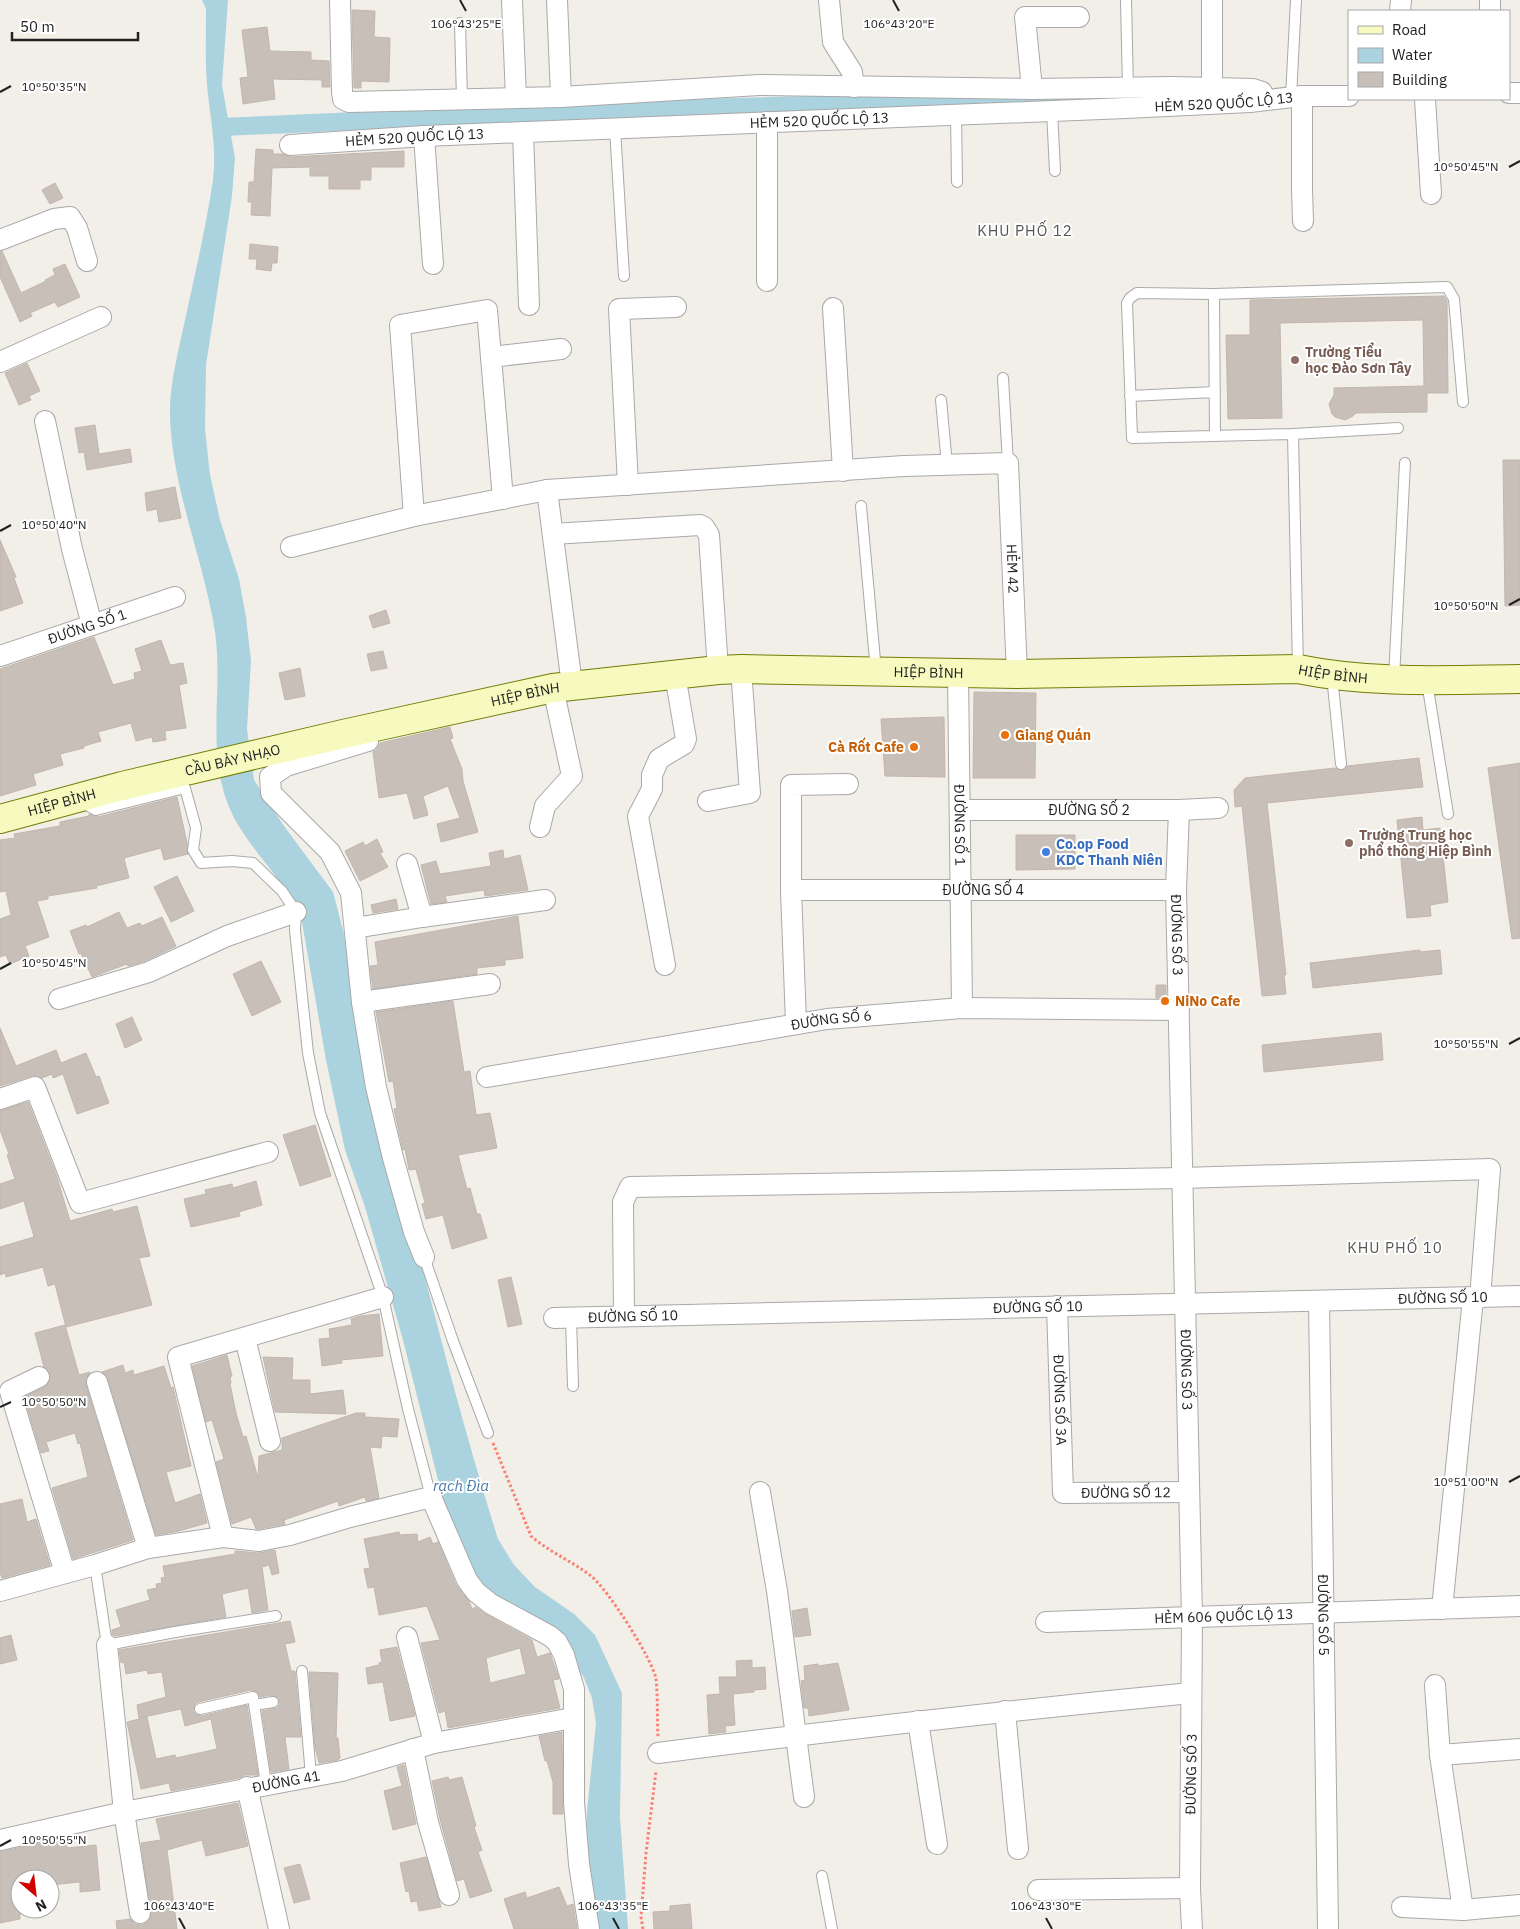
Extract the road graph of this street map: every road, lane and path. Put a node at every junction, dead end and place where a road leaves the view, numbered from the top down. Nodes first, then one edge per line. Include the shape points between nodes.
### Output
1 (340, 0) edge
2 (512, 0) edge
3 (557, 0) edge
4 (829, 0) edge
5 (1126, 0) edge
6 (1212, 0) edge
7 (1296, 0) edge
8 (1079, 16) dead end
9 (460, 23) dead end
10 (854, 87) junction
11 (1128, 88) junction
12 (1212, 88) junction
13 (1032, 89) junction
14 (1348, 96) edge
15 (561, 97) junction
16 (1291, 97) junction
17 (516, 98) junction
18 (462, 100) junction
19 (1425, 100) edge
20 (1052, 111) junction
21 (956, 115) junction
22 (767, 122) junction
23 (615, 128) junction
24 (523, 132) junction
25 (424, 136) junction
26 (290, 145) dead end
27 (1055, 171) dead end
28 (957, 182) dead end
29 (1431, 194) dead end
30 (1304, 221) dead end
31 (0, 240) edge
32 (87, 261) dead end
33 (433, 264) dead end
34 (624, 276) dead end
35 (767, 281) dead end
36 (1214, 294) junction
37 (529, 305) dead end
38 (676, 307) dead end
39 (833, 308) dead end
40 (101, 317) dead end
41 (561, 349) dead end
42 (491, 357) junction
43 (0, 362) edge
44 (1003, 378) dead end
45 (1215, 392) junction
46 (1130, 396) junction
47 (941, 400) dead end
48 (1463, 402) dead end
49 (46, 421) dead end
50 (1398, 428) dead end
51 (1294, 434) junction
52 (1215, 436) junction
53 (1008, 463) junction
54 (1405, 463) dead end
55 (947, 465) junction
56 (843, 470) junction
57 (628, 484) junction
58 (547, 490) junction
59 (503, 498) junction
60 (861, 506) dead end
61 (414, 516) junction
62 (553, 534) junction
63 (291, 547) dead end
64 (175, 597) dead end
65 (92, 625) junction
66 (0, 656) edge
67 (1298, 669) junction
68 (730, 670) junction
69 (876, 672) junction
70 (958, 673) junction
71 (675, 674) junction
72 (1017, 674) junction
73 (1332, 676) junction
74 (1394, 679) junction
75 (1520, 679) edge
76 (1427, 681) junction
77 (562, 687) junction
78 (407, 719) junction
79 (343, 734) joint
80 (1341, 764) dead end
81 (848, 784) dead end
82 (122, 786) joint
83 (76, 799) junction
84 (708, 801) dead end
85 (1218, 808) dead end
86 (960, 810) junction
87 (1179, 810) junction
88 (1448, 814) dead end
89 (0, 819) edge
90 (540, 826) dead end
91 (407, 864) dead end
92 (960, 889) junction
93 (791, 890) junction
94 (1176, 890) junction
95 (545, 900) dead end
96 (296, 912) junction
97 (422, 916) junction
98 (355, 928) junction
99 (665, 965) dead end
100 (490, 984) dead end
101 (59, 998) dead end
102 (362, 1002) junction
103 (962, 1008) junction
104 (1179, 1010) junction
105 (796, 1023) junction
106 (487, 1077) dead end
107 (0, 1099) edge
108 (268, 1152) dead end
109 (1182, 1178) junction
110 (424, 1257) joint
111 (1520, 1296) edge
112 (383, 1297) junction
113 (1477, 1298) junction
114 (1320, 1301) junction
115 (1185, 1304) junction
116 (1057, 1306) junction
117 (624, 1316) junction
118 (563, 1318) joint
119 (245, 1338) junction
120 (39, 1377) dead end
121 (97, 1382) dead end
122 (573, 1386) dead end
123 (488, 1432) joint
124 (270, 1441) dead end
125 (760, 1492) dead end
126 (1189, 1492) junction
127 (1063, 1493) joint
128 (431, 1497) junction
129 (223, 1537) junction
130 (148, 1548) junction
131 (95, 1566) junction
132 (65, 1573) junction
133 (0, 1591) edge
134 (1520, 1606) edge
135 (1442, 1609) junction
136 (1322, 1614) junction
137 (276, 1616) dead end
138 (1192, 1618) junction
139 (1046, 1622) dead end
140 (406, 1637) dead end
141 (107, 1645) junction
142 (302, 1671) dead end
143 (1435, 1686) dead end
144 (1191, 1693) junction
145 (272, 1702) dead end
146 (254, 1705) junction
147 (200, 1710) dead end
148 (1005, 1711) junction
149 (573, 1718) junction
150 (918, 1721) junction
151 (795, 1735) junction
152 (434, 1742) junction
153 (1520, 1748) edge
154 (413, 1749) junction
155 (658, 1753) junction
156 (1440, 1755) junction
157 (311, 1776) junction
158 (256, 1786) junction
159 (804, 1797) dead end
160 (124, 1812) junction
161 (0, 1840) edge
162 (937, 1844) dead end
163 (1018, 1849) dead end
164 (822, 1876) dead end
165 (1190, 1888) junction
166 (1038, 1890) dead end
167 (449, 1895) dead end
168 (1520, 1904) edge
169 (1402, 1908) dead end
170 (1463, 1910) junction
171 (140, 1913) dead end
172 (279, 1929) edge
173 (588, 1929) edge
174 (643, 1929) edge
175 (832, 1929) edge
176 (1192, 1929) edge
177 (1328, 1929) edge

1 - 18 street via 343,99 349,102
2 - 17 street
3 - 15 street
4 - 10 street via 834,42 852,72
5 - 11 lane
6 - 12 street
7 - 16 lane
8 - 13 street via 1025,16
9 - 18 lane
10 - 13 street
10 - 15 street via 759,85
11 - 12 street
11 - 13 street
12 - 16 street via 1253,89
14 - 16 street, HẺM 520 QUỐC LỘ 13
15 - 17 street
16 - 20 street, HẺM 520 QUỐC LỘ 13 via 1250,102
16 - 30 street
17 - 18 street
19 - 29 street
20 - 21 street, HẺM 520 QUỐC LỘ 13
20 - 27 lane
21 - 22 street, HẺM 520 QUỐC LỘ 13
21 - 28 lane
22 - 23 street, HẺM 520 QUỐC LỘ 13
22 - 35 street
23 - 24 street, HẺM 520 QUỐC LỘ 13
23 - 34 lane
24 - 25 street, HẺM 520 QUỐC LỘ 13
24 - 37 street
25 - 26 street, HẺM 520 QUỐC LỘ 13
25 - 33 street
31 - 32 street via 54,219 70,217 77,228
36 - 45 lane
36 - 46 lane via 1137,293 1130,298 1127,312
36 - 48 lane via 1447,287 1454,299
38 - 57 street via 619,309
39 - 56 street
40 - 43 street
41 - 42 street
42 - 59 street
42 - 61 street via 487,310 400,325
44 - 53 lane
45 - 46 lane
45 - 52 lane
46 - 52 lane via 1132,438
47 - 55 lane
49 - 65 street via 72,549
50 - 51 lane
51 - 52 lane
51 - 67 lane
53 - 55 street
53 - 72 street, HẺM 42
54 - 74 lane
55 - 56 street
56 - 57 street
57 - 58 street
58 - 59 street
58 - 62 street
59 - 61 street
60 - 69 lane
61 - 63 street
62 - 68 street via 704,527 710,540
62 - 77 street
64 - 65 street, ĐƯỜNG SỐ 1
65 - 66 street, ĐƯỜNG SỐ 1
67 - 72 main road, HIỆP BÌNH
67 - 73 main road, HIỆP BÌNH
68 - 69 main road, HIỆP BÌNH
68 - 71 main road, HIỆP BÌNH
68 - 84 street via 750,793
69 - 70 main road, HIỆP BÌNH
70 - 72 main road, HIỆP BÌNH
70 - 86 street, ĐƯỜNG SỐ 1
71 - 77 main road, HIỆP BÌNH
71 - 99 street via 686,739 684,744 659,759 652,775 652,789 638,816
73 - 74 main road, HIỆP BÌNH
73 - 80 lane
74 - 76 main road, HIỆP BÌNH
75 - 76 main road, HIỆP BÌNH
76 - 88 lane
77 - 78 main road, HIỆP BÌNH
77 - 90 street via 572,776 546,806
78 - 79 main road, HIỆP BÌNH
78 - 98 street via 392,734 307,758 270,777 271,793 330,852 351,893
79 - 82 main road, CẦU BẢY NHẠO
81 - 93 street via 791,785
82 - 83 main road, HIỆP BÌNH
83 - 89 main road, HIỆP BÌNH
83 - 96 lane via 96,810 185,788 196,828 193,850 201,863 253,863 282,891
85 - 87 street, ĐƯỜNG SỐ 2
86 - 87 street, ĐƯỜNG SỐ 2
86 - 92 street, ĐƯỜNG SỐ 1
87 - 94 street, ĐƯỜNG SỐ 3
91 - 97 street
92 - 93 street, ĐƯỜNG SỐ 4
92 - 94 street, ĐƯỜNG SỐ 4
92 - 103 street, ĐƯỜNG SỐ 1
93 - 105 street
94 - 104 street, ĐƯỜNG SỐ 3
95 - 97 street
96 - 101 street via 227,936 149,972
96 - 112 lane via 313,1085
97 - 98 street
98 - 102 street
100 - 102 street
102 - 110 street via 376,1087 393,1158
103 - 104 street, ĐƯỜNG SỐ 6
103 - 105 street, ĐƯỜNG SỐ 6
104 - 109 street, ĐƯỜNG SỐ 3
105 - 106 street, ĐƯỜNG SỐ 6
107 - 108 street via 35,1087 80,1203
109 - 113 street via 1490,1169
109 - 115 street, ĐƯỜNG SỐ 3
109 - 117 street via 630,1187 623,1202
110 - 123 lane
111 - 113 street, ĐƯỜNG SỐ 10
112 - 119 street
112 - 128 lane
113 - 114 street, ĐƯỜNG SỐ 10
113 - 135 street
114 - 115 street, ĐƯỜNG SỐ 10
114 - 136 street, ĐƯỜNG SỐ 5
115 - 116 street, ĐƯỜNG SỐ 10
115 - 126 street, ĐƯỜNG SỐ 3
116 - 117 street, ĐƯỜNG SỐ 10
116 - 127 street, ĐƯỜNG SỐ 3A
117 - 118 street, ĐƯỜNG SỐ 10
118 - 122 lane
119 - 124 street
119 - 129 street via 178,1357
120 - 132 street via 10,1390
121 - 130 street
123 - 155 path via 531,1536 594,1578 652,1664 656,1679
125 - 151 street via 777,1591
126 - 127 street, ĐƯỜNG SỐ 12
126 - 138 street, ĐƯỜNG SỐ 3
128 - 129 street via 290,1536 259,1541
128 - 149 street via 467,1580 476,1592 556,1642 564,1655 574,1689
129 - 130 street
130 - 131 street
131 - 132 street
131 - 141 lane
132 - 133 street
134 - 135 street, HẺM 606 QUỐC LỘ 13
135 - 136 street, HẺM 606 QUỐC LỘ 13
136 - 138 street, HẺM 606 QUỐC LỘ 13
136 - 177 street, ĐƯỜNG SỐ 5
137 - 141 lane
138 - 139 street, HẺM 606 QUỐC LỘ 13
138 - 144 street, ĐƯỜNG SỐ 3
140 - 152 street
141 - 160 street
142 - 157 lane
143 - 156 street
144 - 148 street
144 - 165 street, ĐƯỜNG SỐ 3
145 - 146 lane
146 - 147 lane via 253,1697
146 - 158 lane
148 - 150 street
148 - 163 street
149 - 152 street, ĐƯỜNG 41
149 - 173 street via 574,1802
150 - 151 street
150 - 162 street
151 - 155 street
151 - 159 street
152 - 154 street, ĐƯỜNG 41
153 - 156 street
154 - 157 street, ĐƯỜNG 41 via 342,1771
154 - 167 street via 428,1822
155 - 174 path via 646,1853
156 - 170 street
157 - 158 street, ĐƯỜNG 41
158 - 160 street, ĐƯỜNG 41
158 - 172 street
160 - 161 street, ĐƯỜNG 41
160 - 171 street
164 - 175 lane
165 - 166 street
165 - 176 street, ĐƯỜNG SỐ 3
168 - 170 street
169 - 170 street

